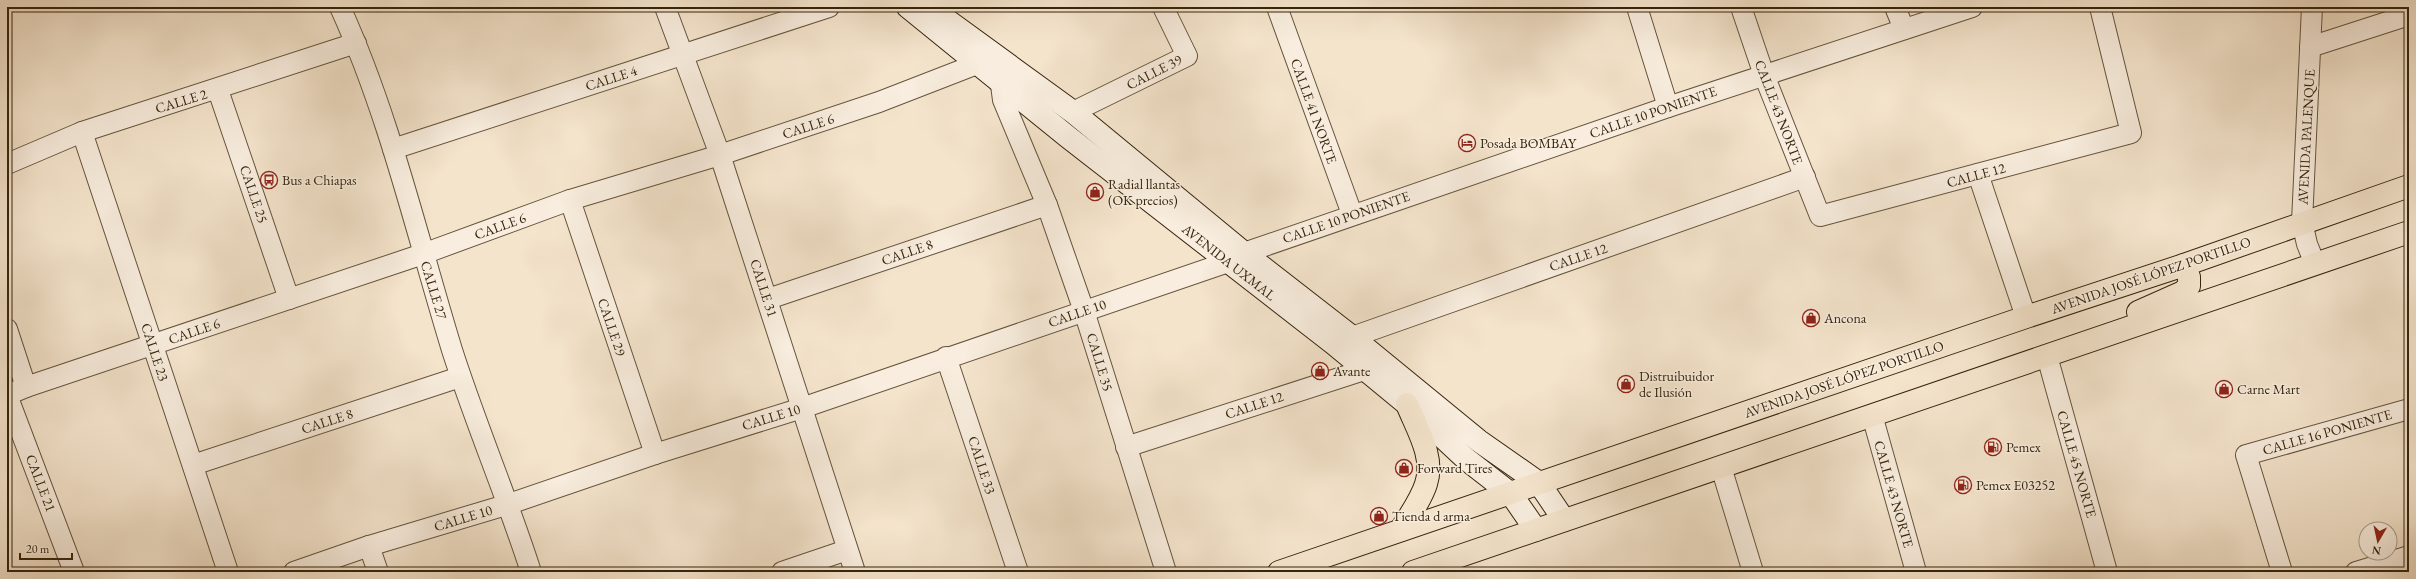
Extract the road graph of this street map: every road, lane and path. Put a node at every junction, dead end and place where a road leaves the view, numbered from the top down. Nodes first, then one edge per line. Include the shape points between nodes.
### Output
1 (340, 7) edge
2 (665, 7) edge
3 (829, 7) edge
4 (908, 7) edge
5 (930, 7) edge
6 (1163, 7) edge
7 (1277, 7) edge
8 (1637, 7) edge
9 (1741, 7) edge
10 (1895, 7) edge
11 (1972, 7) edge
12 (2100, 7) edge
13 (2312, 7) edge
14 (2409, 15) edge
15 (1904, 29) junction
16 (356, 43) junction
17 (2310, 46) junction
18 (684, 55) junction
19 (983, 58) junction
20 (1764, 75) junction
21 (1008, 77) junction
22 (218, 90) junction
23 (1668, 107) junction
24 (1073, 112) junction
25 (82, 132) junction
26 (393, 149) junction
27 (720, 155) junction
28 (7, 164) edge
29 (1978, 174) junction
30 (1804, 177) junction
31 (2409, 186) edge
32 (570, 200) junction
33 (1047, 205) junction
34 (1352, 214) junction
35 (1820, 216) joint
36 (2302, 222) junction
37 (2409, 232) edge
38 (422, 254) junction
39 (1236, 257) junction
40 (2315, 264) junction
41 (2184, 265) junction
42 (289, 299) junction
43 (768, 299) junction
44 (1084, 311) junction
45 (2026, 317) junction
46 (7, 329) edge
47 (1352, 337) junction
48 (152, 346) junction
49 (2067, 349) junction
50 (2047, 356) junction
51 (946, 357) junction
52 (1372, 366) junction
53 (460, 377) junction
54 (26, 386) junction
55 (7, 395) edge
56 (1407, 404) junction
57 (802, 408) junction
58 (2409, 409) edge
59 (1872, 415) junction
60 (1126, 447) junction
61 (655, 454) junction
62 (193, 465) junction
63 (1721, 467) junction
64 (1539, 483) junction
65 (1511, 494) junction
66 (509, 504) junction
67 (1564, 520) junction
68 (1401, 530) junction
69 (1536, 530) junction
70 (369, 546) junction
71 (847, 550) junction
72 (2409, 556) edge
73 (74, 572) edge
74 (228, 572) edge
75 (294, 572) edge
76 (378, 572) edge
77 (531, 572) edge
78 (782, 572) edge
79 (855, 572) edge
80 (1018, 572) edge
81 (1166, 572) edge
82 (1279, 572) edge
83 (1414, 572) edge
84 (1753, 572) edge
85 (1916, 572) edge
86 (2107, 572) edge
87 (2282, 572) edge
88 (2356, 572) edge

1 - 16 street, CALLE 27
2 - 18 street, CALLE 31
3 - 18 street, CALLE 4
4 - 19 main road, AVENIDA UXMAL
5 - 19 main road, AVENIDA UXMAL
6 - 24 street, CALLE 39 via 1187,56
7 - 34 street, CALLE 41 NORTE
8 - 23 street
9 - 20 street, CALLE 43 NORTE
10 - 15 street
11 - 15 street, CALLE 10 PONIENTE
12 - 29 street, CALLE 12 via 2131,133
13 - 17 street, AVENIDA PALENQUE
14 - 17 street
15 - 20 street, CALLE 10 PONIENTE
16 - 22 street, CALLE 2
16 - 26 street, CALLE 27
17 - 36 street, AVENIDA PALENQUE
18 - 26 street, CALLE 4
18 - 27 street, CALLE 31
19 - 21 main road, AVENIDA UXMAL
19 - 27 street, CALLE 6 via 879,102
20 - 23 street, CALLE 10 PONIENTE
20 - 30 street, CALLE 43 NORTE
21 - 24 main road, AVENIDA UXMAL
21 - 33 street, CALLE 35 via 1003,100
21 - 39 main road, AVENIDA UXMAL
22 - 25 street, CALLE 2
22 - 42 street, CALLE 25
23 - 34 street, CALLE 10 PONIENTE
24 - 39 main road, AVENIDA UXMAL
25 - 28 street, CALLE 2
25 - 48 street, CALLE 23
26 - 38 street, CALLE 27
27 - 32 street, CALLE 6
27 - 43 street, CALLE 31
29 - 35 street, CALLE 12
29 - 45 street
30 - 35 street, CALLE 43 NORTE
30 - 47 street, CALLE 12
31 - 36 main road, AVENIDA JOSÉ LÓPEZ PORTILLO
32 - 38 street, CALLE 6
32 - 61 street, CALLE 29
33 - 43 street, CALLE 8
33 - 44 street, CALLE 35
34 - 39 street, CALLE 10 PONIENTE
36 - 40 street, AVENIDA PALENQUE via 2306,244
36 - 41 main road, AVENIDA JOSÉ LÓPEZ PORTILLO
37 - 40 main road
38 - 42 street, CALLE 6
38 - 53 street, CALLE 27
39 - 44 street, CALLE 10
39 - 47 main road, AVENIDA UXMAL
39 - 52 main road, AVENIDA UXMAL via 1333,343
40 - 49 main road
41 - 45 main road, AVENIDA JOSÉ LÓPEZ PORTILLO
41 - 49 main road via 2189,277 2189,286 2182,292 2159,301
42 - 48 street, CALLE 6
43 - 57 street, CALLE 31
44 - 51 street, CALLE 10
44 - 60 street, CALLE 35
45 - 64 main road, AVENIDA JOSÉ LÓPEZ PORTILLO
46 - 54 street
47 - 52 main road, AVENIDA UXMAL
48 - 54 street, CALLE 6
48 - 62 street, CALLE 23
49 - 50 main road
50 - 59 main road
50 - 86 street, CALLE 45 NORTE
51 - 57 street, CALLE 10
51 - 80 street, CALLE 33
52 - 56 main road, AVENIDA UXMAL
52 - 60 street, CALLE 12
52 - 64 main road, AVENIDA UXMAL
53 - 62 street, CALLE 8
53 - 66 street, CALLE 27
54 - 55 street, CALLE 6
55 - 73 street, CALLE 21
56 - 65 main road, AVENIDA UXMAL via 1466,459
56 - 68 main road via 1428,453 1429,468 1426,484
57 - 61 street, CALLE 10
57 - 71 street, CALLE 31
58 - 87 street, CALLE 16 PONIENTE via 2246,455
59 - 63 main road
59 - 85 street, CALLE 43 NORTE
60 - 81 street, CALLE 35
61 - 66 street, CALLE 10
62 - 74 street, CALLE 23
63 - 67 main road
63 - 84 street
64 - 65 main road, AVENIDA JOSÉ LÓPEZ PORTILLO
64 - 67 main road, AVENIDA UXMAL
65 - 68 main road, AVENIDA JOSÉ LÓPEZ PORTILLO
65 - 69 main road, AVENIDA UXMAL
66 - 70 street, CALLE 10
66 - 77 street, CALLE 27
67 - 69 main road
68 - 82 main road, AVENIDA JOSÉ LÓPEZ PORTILLO
69 - 83 main road
70 - 75 street, CALLE 10
70 - 76 street
71 - 78 street
71 - 79 street, CALLE 31
72 - 88 street

